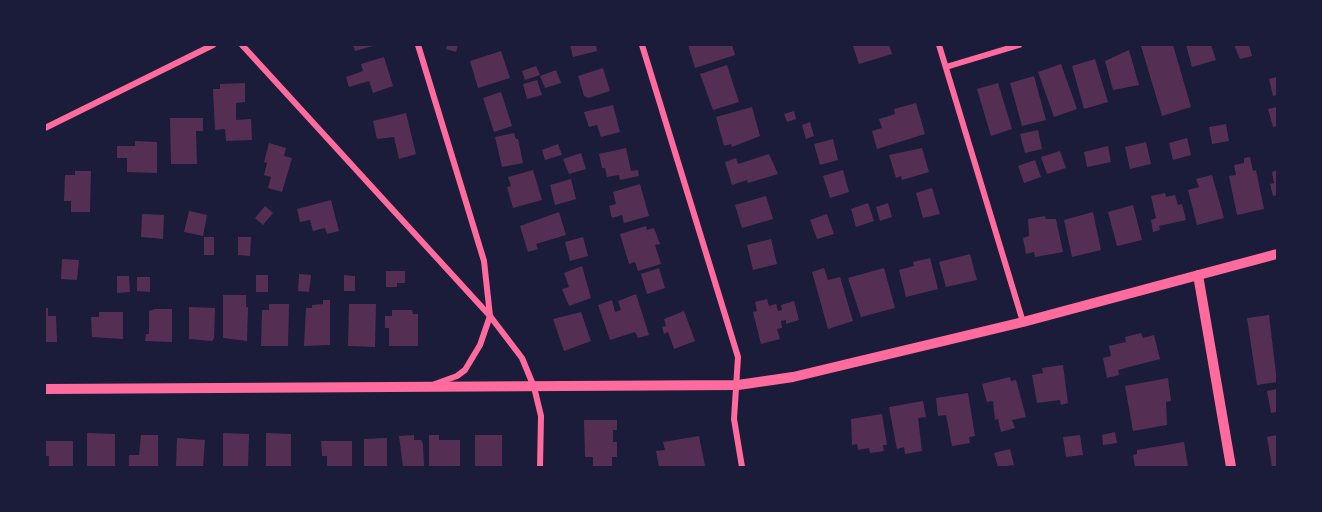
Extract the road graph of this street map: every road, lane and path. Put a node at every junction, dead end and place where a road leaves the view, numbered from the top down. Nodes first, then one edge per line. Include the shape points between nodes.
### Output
1 (213, 45) edge
2 (242, 45) edge
3 (418, 45) edge
4 (642, 45) edge
5 (939, 45) edge
6 (1019, 45) edge
7 (946, 67) junction
8 (45, 128) edge
9 (1277, 254) edge
10 (1198, 275) junction
11 (490, 316) junction
12 (1023, 322) junction
13 (738, 386) junction
14 (534, 387) junction
15 (423, 388) junction
16 (45, 389) edge
17 (540, 467) edge
18 (742, 467) edge
19 (1231, 467) edge

1 - 8 street
2 - 11 street
3 - 11 street via 484,261
4 - 13 street via 738,357
5 - 7 street
6 - 7 street
7 - 12 street
9 - 10 street
10 - 12 street
10 - 19 street
11 - 14 street via 522,358
11 - 15 street via 480,345 465,370
12 - 13 street via 793,377
13 - 14 street
13 - 18 street via 734,419
14 - 15 street
14 - 17 street via 540,416
15 - 16 street

